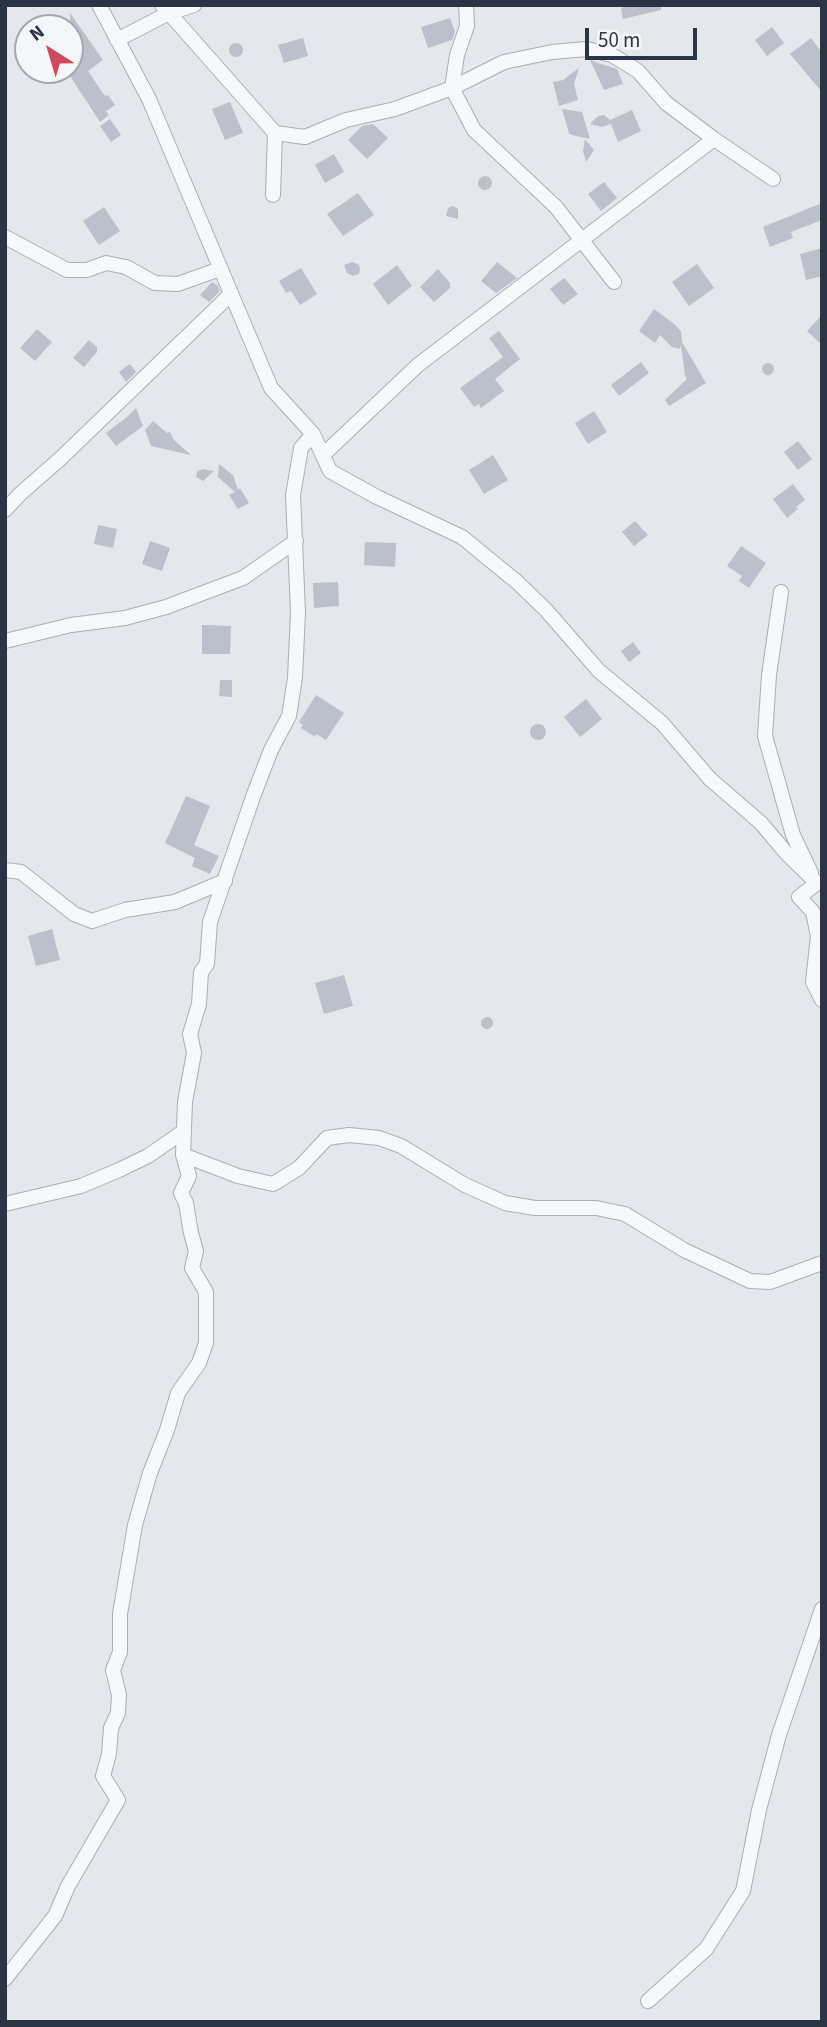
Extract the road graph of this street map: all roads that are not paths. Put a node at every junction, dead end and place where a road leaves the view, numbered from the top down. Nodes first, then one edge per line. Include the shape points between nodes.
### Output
1 (99, 5) edge
2 (194, 5) edge
3 (466, 5) edge
4 (166, 9) edge
5 (117, 40) junction
6 (452, 88) junction
7 (275, 133) junction
8 (714, 139) junction
9 (773, 179) dead end
10 (273, 195) dead end
11 (5, 237) edge
12 (581, 239) junction
13 (220, 269) junction
14 (614, 282) dead end
15 (231, 294) junction
16 (313, 434) junction
17 (323, 455) junction
18 (5, 510) edge
19 (296, 541) junction
20 (781, 592) dead end
21 (5, 641) edge
22 (5, 870) edge
23 (225, 881) junction
24 (817, 883) junction
25 (817, 916) edge
26 (822, 1000) edge
27 (184, 1131) junction
28 (183, 1155) junction
29 (5, 1205) edge
30 (822, 1263) edge
31 (822, 1609) edge
32 (5, 1979) edge
33 (648, 2001) dead end

1 - 5 street
2 - 4 street
3 - 6 street via 467,26
4 - 5 street
4 - 7 street
5 - 13 street via 149,99
6 - 7 street via 305,136
6 - 8 street via 503,62 587,50 612,55 638,71 666,103
6 - 12 street via 474,130 556,207
7 - 10 street
8 - 9 street
8 - 12 street
11 - 13 street via 67,270 87,270 106,263 126,267 155,282 178,284
12 - 14 street
12 - 17 street via 418,365
13 - 15 street
15 - 16 street via 271,388
15 - 18 street
16 - 17 street
16 - 19 street via 301,448 293,495
17 - 24 street via 330,471 462,537 517,582 599,671 662,723 710,779 761,823
19 - 21 street via 243,578 166,607
19 - 23 street via 298,612 289,716 271,750
20 - 24 street via 765,736 793,835
22 - 23 street via 21,873 74,914 92,920 175,902
23 - 27 street via 210,922 207,964 201,972 199,1004 190,1034 194,1053
24 - 25 street via 799,897
25 - 26 street via 813,982
27 - 28 street
27 - 29 street via 148,1156 81,1186
28 - 30 street via 273,1184 299,1168 327,1138 379,1138 505,1203 625,1214 684,1250 750,1281 770,1282
28 - 32 street via 189,1176 181,1193 196,1251 192,1268 206,1292 206,1343 199,1363 178,1393 135,1525 120,1614 120,1652 113,1671 118,1713 103,1776 118,1800 55,1916
31 - 33 street via 779,1735 743,1891 705,1949

